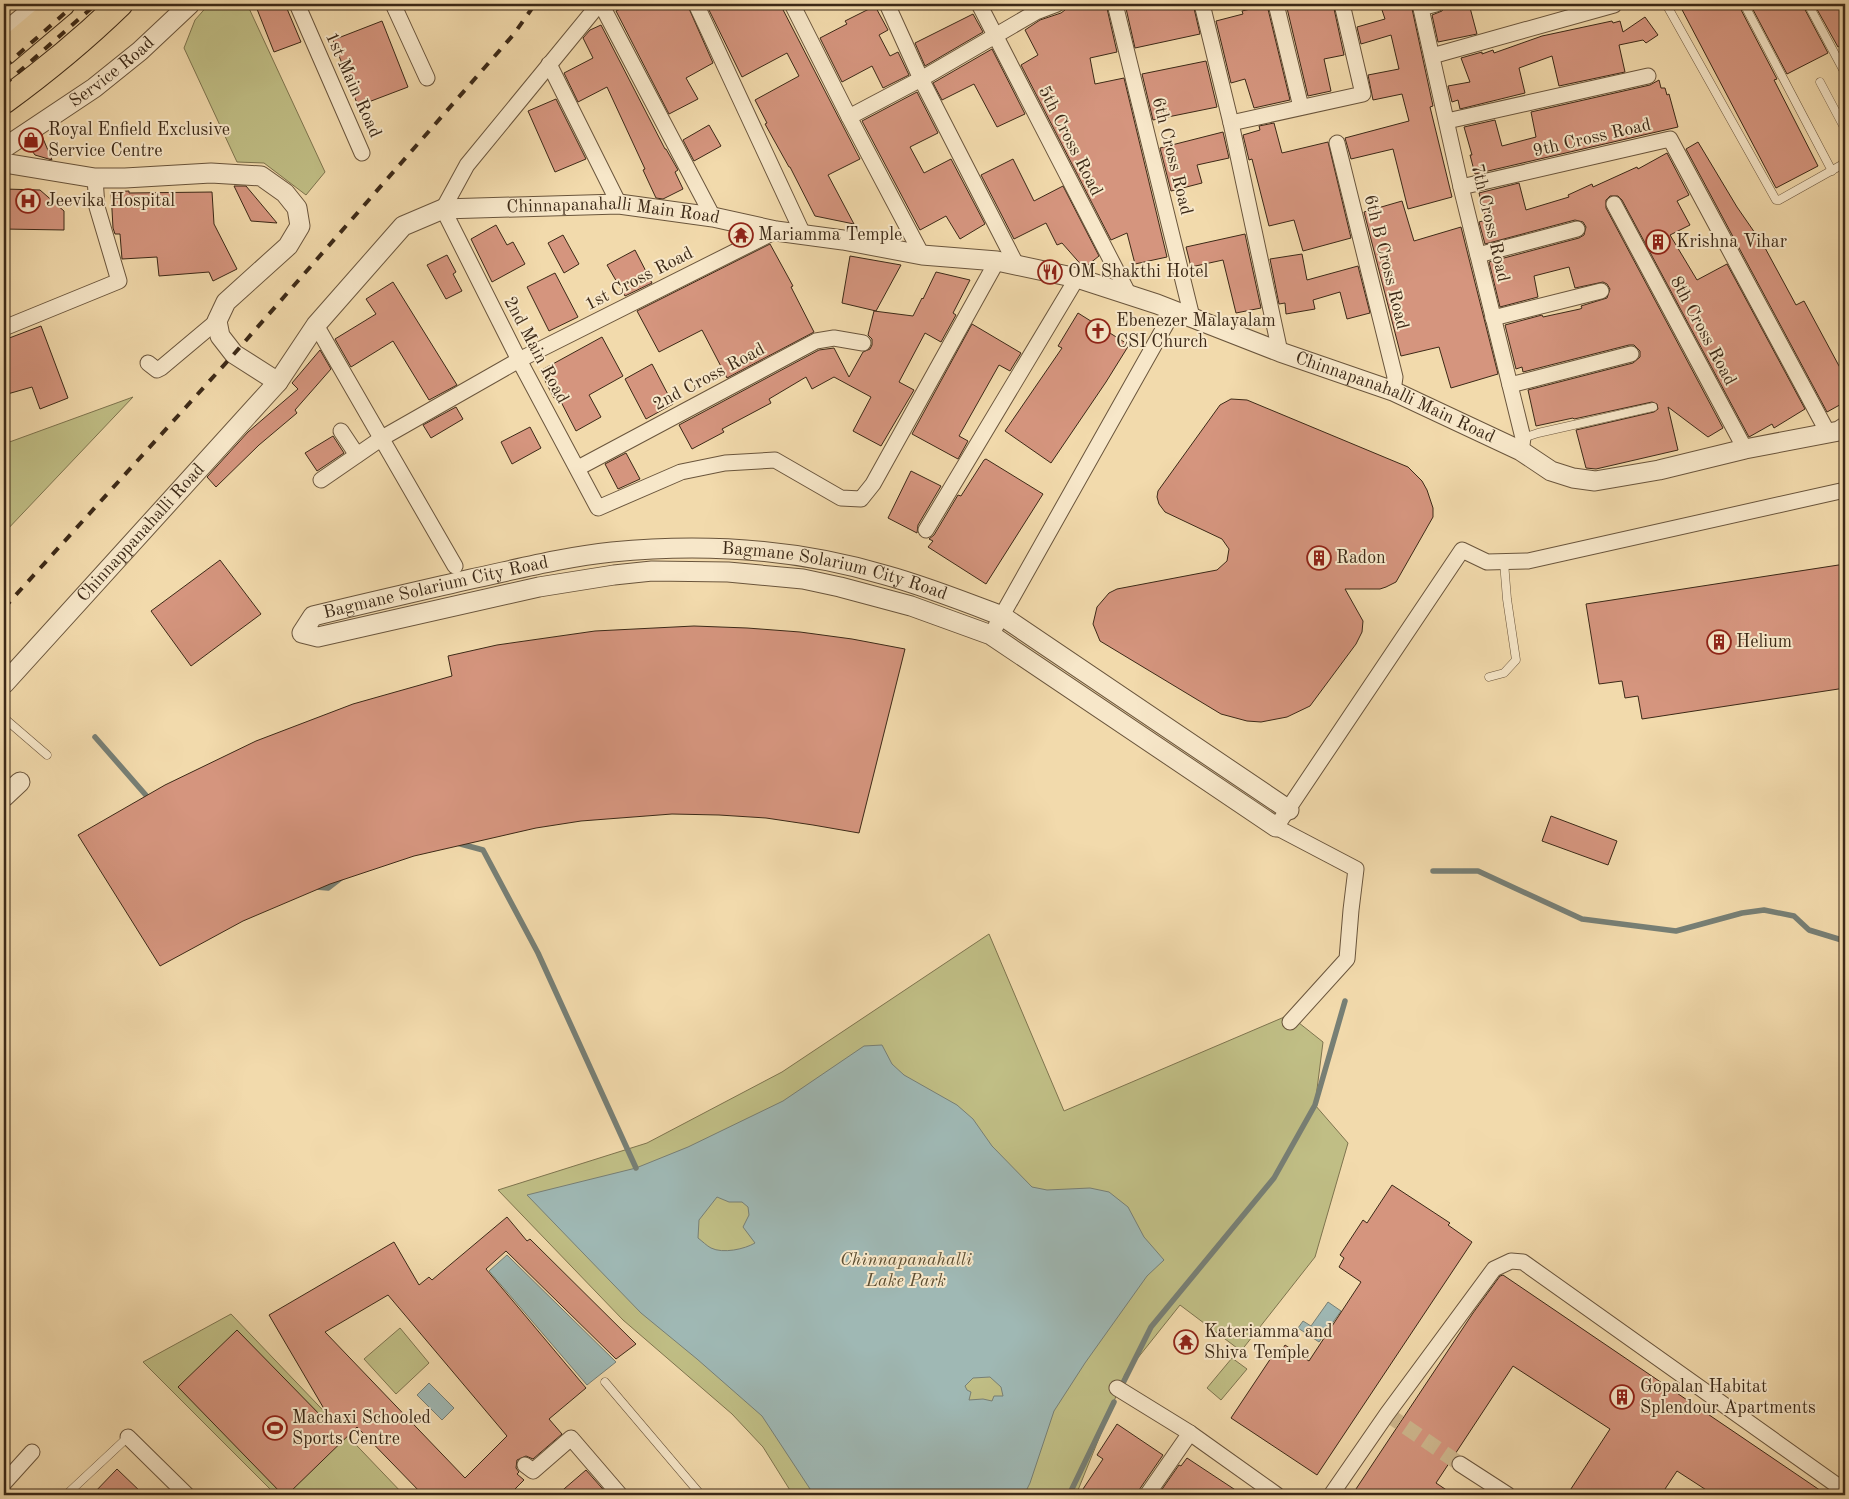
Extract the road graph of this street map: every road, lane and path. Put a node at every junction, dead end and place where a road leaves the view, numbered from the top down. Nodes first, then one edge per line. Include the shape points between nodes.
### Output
1 (39, 4) edge
2 (62, 4) edge
3 (120, 4) edge
4 (190, 4) edge
5 (297, 4) edge
6 (393, 4) edge
7 (600, 4) edge
8 (696, 4) edge
9 (792, 4) edge
10 (886, 4) edge
11 (978, 4) edge
12 (1057, 4) edge
13 (1115, 4) edge
14 (1202, 4) edge
15 (1276, 4) edge
16 (1342, 4) edge
17 (1436, 4) edge
18 (1614, 4) edge
19 (1666, 4) edge
20 (1744, 4) edge
21 (1808, 4) edge
22 (1420, 6) edge
23 (1034, 8) edge
24 (4, 33) edge
25 (995, 37) junction
26 (4, 53) edge
27 (1432, 56) junction
28 (549, 64) junction
29 (1845, 73) edge
30 (1648, 76) dead end
31 (426, 78) dead end
32 (921, 79) junction
33 (1820, 82) dead end
34 (4, 101) edge
35 (1301, 107) junction
36 (849, 117) junction
37 (1447, 120) junction
38 (1231, 123) junction
39 (1845, 129) edge
40 (1337, 143) dead end
41 (4, 148) edge
42 (362, 153) dead end
43 (1845, 162) edge
44 (4, 163) edge
45 (1832, 171) junction
46 (95, 178) junction
47 (1461, 187) junction
48 (619, 204) junction
49 (1614, 204) dead end
50 (443, 209) junction
51 (713, 217) junction
52 (1578, 230) dead end
53 (776, 232) junction
54 (803, 234) junction
55 (922, 255) junction
56 (1478, 256) junction
57 (997, 262) junction
58 (1017, 266) junction
59 (1077, 278) junction
60 (1602, 291) dead end
61 (1129, 295) junction
62 (1174, 310) junction
63 (1192, 317) junction
64 (1493, 318) junction
65 (217, 321) junction
66 (316, 325) junction
67 (4, 328) edge
68 (863, 343) dead end
69 (1280, 352) junction
70 (1631, 354) dead end
71 (519, 360) junction
72 (148, 363) dead end
73 (278, 382) junction
74 (1510, 385) junction
75 (1393, 391) junction
76 (1653, 407) dead end
77 (1837, 430) edge
78 (341, 431) dead end
79 (382, 438) junction
80 (1522, 445) junction
81 (1745, 450) junction
82 (357, 454) junction
83 (578, 468) junction
84 (321, 480) dead end
85 (1845, 490) edge
86 (926, 530) dead end
87 (1504, 562) junction
88 (456, 566) dead end
89 (1002, 616) junction
90 (991, 635) junction
91 (1489, 677) dead end
92 (4, 684) edge
93 (4, 718) edge
94 (47, 755) dead end
95 (20, 782) dead end
96 (4, 797) edge
97 (1289, 810) junction
98 (1276, 827) junction
99 (1290, 1022) dead end
100 (605, 1382) dead end
101 (1117, 1388) dead end
102 (1190, 1433) junction
103 (128, 1437) joint
104 (32, 1452) dead end
105 (1460, 1464) tunnel mouth
106 (525, 1465) dead end
107 (4, 1482) edge
108 (1845, 1491) edge
109 (66, 1495) edge
110 (187, 1495) edge
111 (620, 1495) edge
112 (701, 1495) edge
113 (1147, 1495) edge
114 (1277, 1495) edge
115 (1331, 1495) edge
116 (1508, 1495) edge

1 - 24 street
2 - 26 highway
3 - 34 highway via 40,75
4 - 41 street, Service Road via 94,88
5 - 42 street, 1st Main Road
6 - 31 street
7 - 28 street
7 - 51 street
8 - 54 street
9 - 36 street
10 - 32 street
11 - 25 street, 5th Cross Road
12 - 23 street
13 - 63 street, 6th Cross Road
14 - 38 street
15 - 35 street
16 - 35 street via 1363,94
17 - 22 street
18 - 27 street
19 - 45 lane via 1776,200
20 - 45 lane
21 - 29 lane
22 - 27 street, 7th Cross Road
23 - 25 street
25 - 32 street
25 - 61 street, 5th Cross Road
27 - 37 street, 7th Cross Road
28 - 48 street
28 - 50 street via 467,165
30 - 37 street
32 - 36 street
32 - 58 street
33 - 39 lane
35 - 38 street
36 - 55 street
37 - 47 street, 7th Cross Road
38 - 69 street
40 - 75 street, 6th B Cross Road via 1395,377
43 - 45 lane
44 - 46 street
46 - 65 street via 211,173 261,176 286,193 297,208 300,226 288,246 226,302
46 - 67 street via 98,207 119,281
47 - 56 street, 7th Cross Road
47 - 77 street, 9th Cross Road via 1670,139
48 - 50 street, Chinnapanahalli Main Road
48 - 51 street, Chinnapanahalli Main Road
49 - 81 street, 8th Cross Road
50 - 66 street, Chinnapanahalli Main Road via 403,226
50 - 71 street, 2nd Main Road
51 - 53 street, Chinnapanahalli Main Road
52 - 56 street
53 - 54 street, Chinnapanahalli Main Road
53 - 71 street, 1st Cross Road
54 - 55 street, Chinnapanahalli Main Road
55 - 57 street, Chinnapanahalli Main Road
56 - 64 street, 7th Cross Road
57 - 58 street, Chinnapanahalli Main Road
57 - 83 street, 2nd Main Road via 873,484 861,499 841,498 775,460 681,472 598,508
58 - 59 street, Chinnapanahalli Main Road
59 - 61 street, Chinnapanahalli Main Road
59 - 86 street
60 - 64 street
61 - 62 street, Chinnapanahalli Main Road
62 - 63 street, Chinnapanahalli Main Road
62 - 89 street
63 - 69 street, Chinnapanahalli Main Road
64 - 74 street, 7th Cross Road
65 - 72 street via 161,368 157,370
65 - 73 street via 220,336 234,354
66 - 73 street, Chinnapanahalli Main Road
66 - 79 street
68 - 83 street, 2nd Cross Road via 834,338 816,341
69 - 75 street, Chinnapanahalli Main Road
70 - 74 street
71 - 79 street, 1st Cross Road
71 - 83 street, 2nd Main Road
73 - 92 street, Chinnappanahalli Road
74 - 80 street, 7th Cross Road
75 - 80 street, Chinnapanahalli Main Road
76 - 80 lane via 1538,433
77 - 81 street, Chinnapanahalli Main Road
78 - 82 street
79 - 82 street, 1st Cross Road
79 - 88 street
80 - 81 street, Chinnapanahalli Main Road via 1551,471 1595,482
82 - 84 street, 1st Cross Road
85 - 87 street via 1528,561
87 - 91 lane via 1516,660 1504,673
87 - 97 street via 1487,562 1462,550
89 - 90 street
89 - 90 street, Bagmane Solarium City Road via 918,585 845,565 768,552 680,548 612,552 534,565 313,616 302,633 318,637 577,580 690,570 766,574 840,587 911,606
89 - 97 street, Bagmane Solarium City Road
90 - 98 street, Bagmane Solarium City Road
93 - 94 lane
95 - 96 street
97 - 98 street
98 - 99 street via 1356,869 1347,959
100 - 112 lane
101 - 102 street
102 - 113 street
102 - 114 street
103 - 109 lane
103 - 110 street
104 - 107 street
105 - 116 street
106 - 111 street via 533,1472 571,1438
108 - 115 street via 1523,1262 1511,1261 1494,1269

